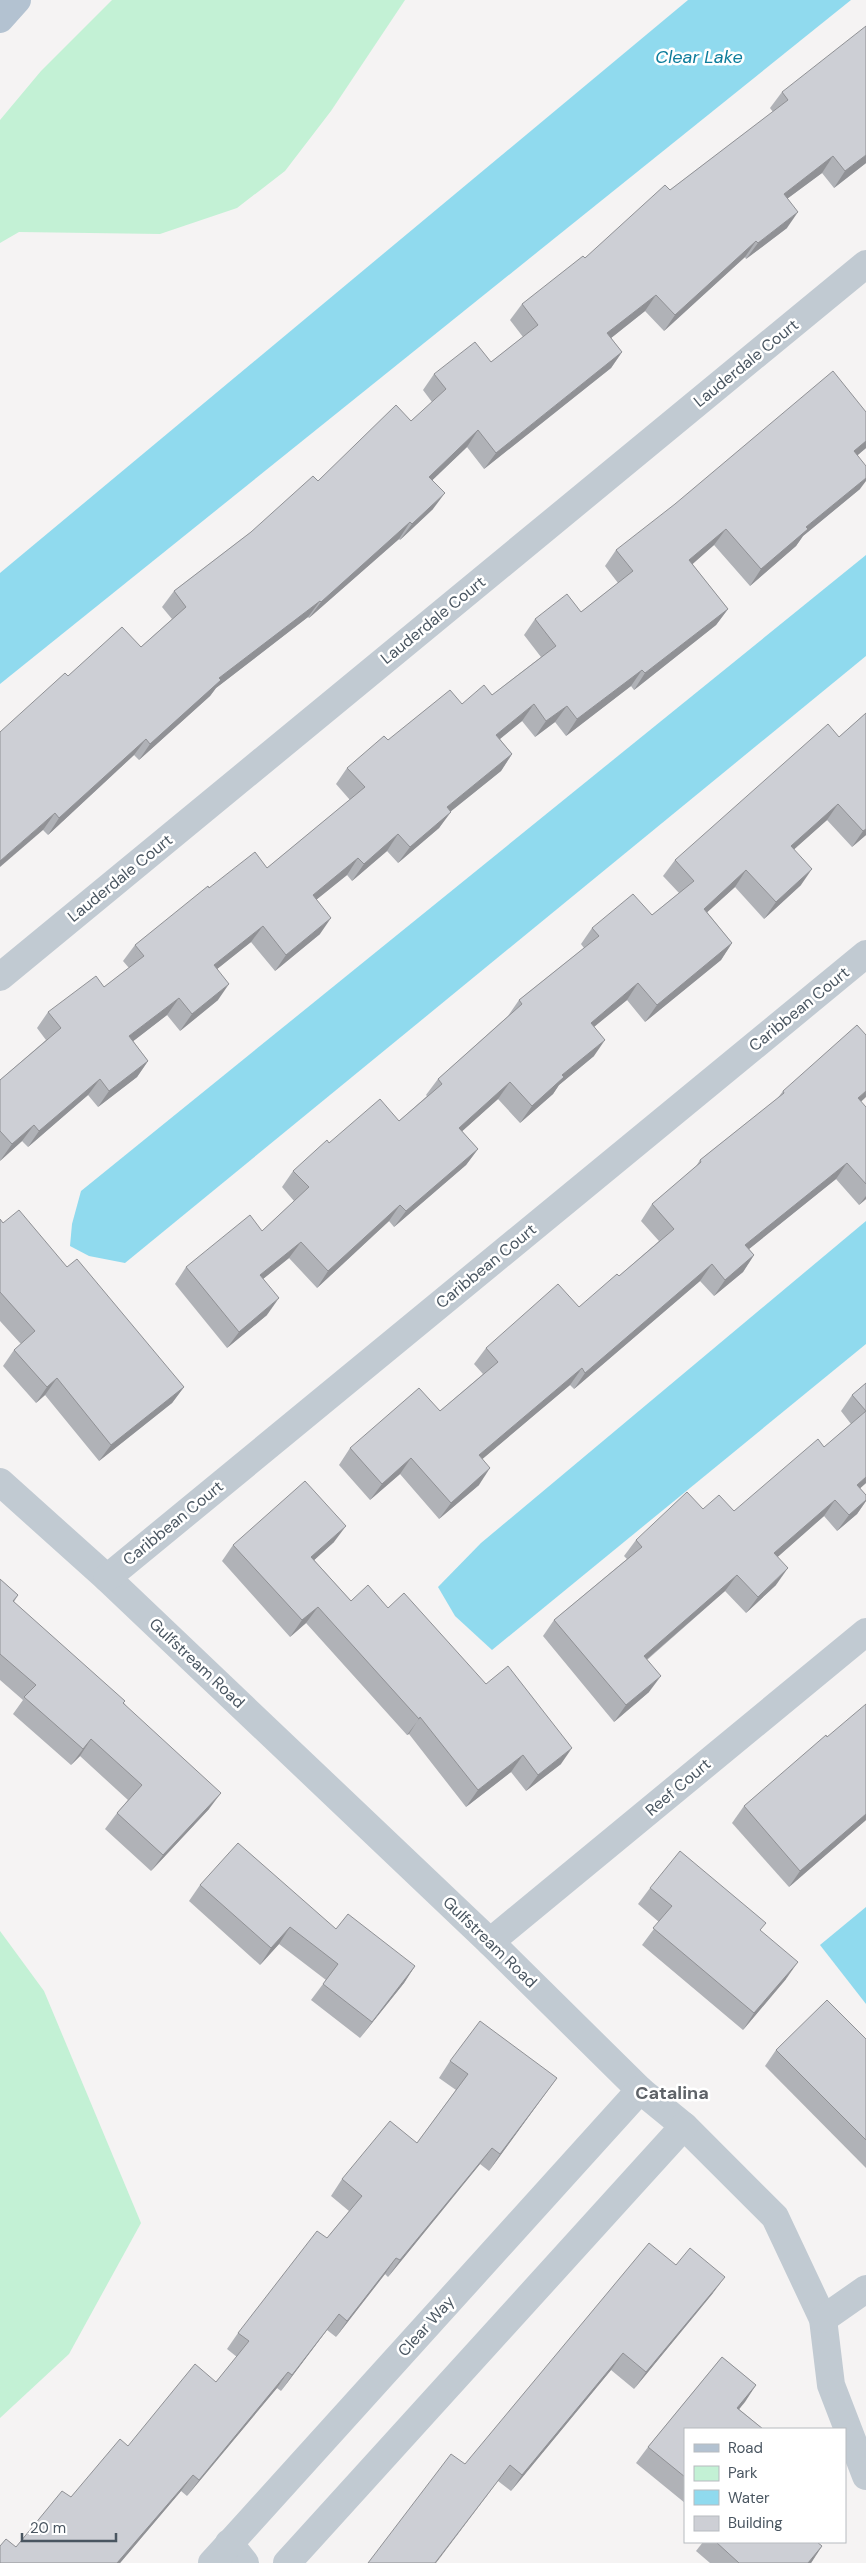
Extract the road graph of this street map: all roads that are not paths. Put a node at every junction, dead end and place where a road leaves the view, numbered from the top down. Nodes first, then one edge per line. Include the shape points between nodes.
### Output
1 (17, 0) edge
2 (0, 19) edge
3 (866, 264) edge
4 (866, 954) edge
5 (0, 977) edge
6 (0, 1482) edge
7 (107, 1578) junction
8 (866, 1632) edge
9 (490, 1942) junction
10 (640, 2090) junction
11 (684, 2126) junction
12 (866, 2289) edge
13 (823, 2319) junction
14 (866, 2476) edge
15 (229, 2556) edge
16 (287, 2563) edge

1 - 2 main road
3 - 5 street, Lauderdale Court
4 - 7 street, Caribbean Court
6 - 7 street, Gulfstream Road
7 - 9 street, Gulfstream Road
8 - 9 street, Reef Court
9 - 10 street, Gulfstream Road
10 - 11 street, Gulfstream Road
10 - 15 street, Clear Way
11 - 13 street, Gulfstream Road via 775,2217
11 - 16 street
12 - 13 street
13 - 14 street, Gulfstream Road via 831,2385

